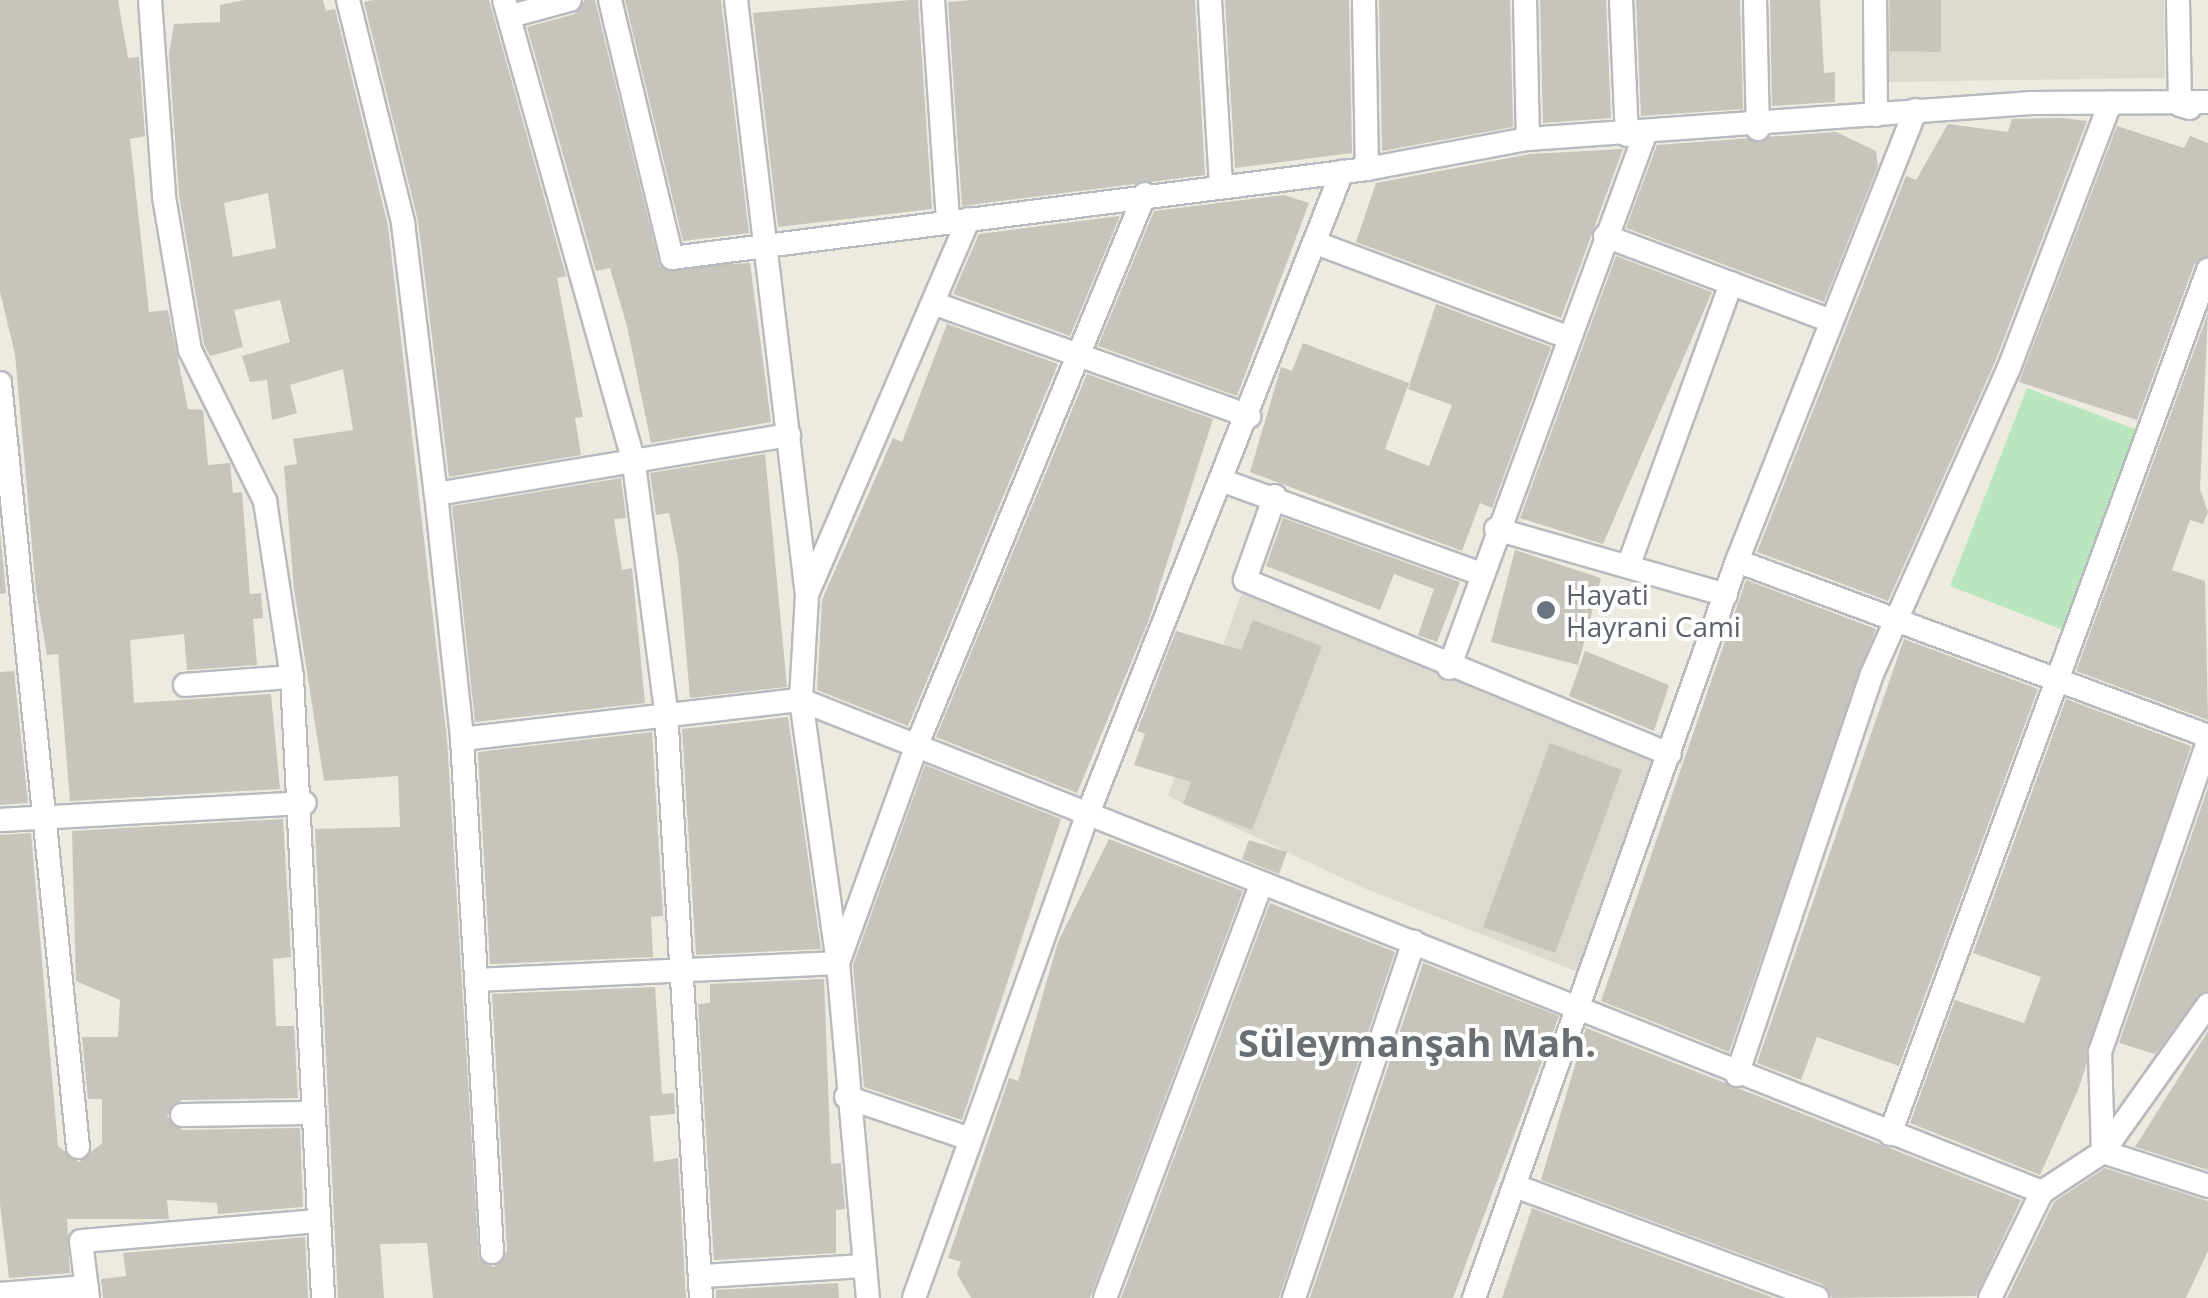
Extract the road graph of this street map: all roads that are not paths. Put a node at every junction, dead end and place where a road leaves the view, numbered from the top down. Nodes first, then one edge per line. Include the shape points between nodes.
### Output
1 (150, 0) edge
2 (348, 0) edge
3 (570, 0) edge
4 (610, 0) edge
5 (736, 0) edge
6 (933, 0) edge
7 (1210, 0) edge
8 (1364, 0) edge
9 (1525, 0) edge
10 (1620, 0) edge
11 (1755, 0) edge
12 (1876, 0) edge
13 (2178, 0) edge
14 (507, 8) edge
15 (2208, 102) edge
16 (2110, 103) junction
17 (2180, 105) junction
18 (1916, 110) junction
19 (2208, 113) edge
20 (1876, 115) junction
21 (1758, 129) junction
22 (1636, 134) junction
23 (1528, 139) junction
24 (1367, 169) junction
25 (1342, 172) junction
26 (1220, 184) junction
27 (1145, 194) junction
28 (958, 221) junction
29 (1605, 236) junction
30 (1316, 243) junction
31 (766, 247) junction
32 (2208, 270) edge
33 (1731, 283) junction
34 (934, 303) junction
35 (1830, 320) junction
36 (1568, 337) junction
37 (1084, 355) junction
38 (0, 383) edge
39 (1249, 416) junction
40 (790, 435) junction
41 (634, 464) junction
42 (1226, 482) junction
43 (436, 494) junction
44 (1275, 496) junction
45 (1496, 528) junction
46 (1737, 561) junction
47 (1630, 564) junction
48 (1481, 574) junction
49 (807, 595) junction
50 (1726, 595) junction
51 (1896, 619) junction
52 (1449, 668) junction
53 (2055, 673) junction
54 (292, 676) junction
55 (186, 685) dead end
56 (801, 700) junction
57 (666, 710) junction
58 (462, 739) junction
59 (2208, 739) edge
60 (918, 742) junction
61 (1670, 754) junction
62 (305, 803) junction
63 (1087, 816) junction
64 (0, 820) edge
65 (42, 821) junction
66 (1262, 885) junction
67 (1414, 942) junction
68 (838, 963) junction
69 (678, 972) junction
70 (476, 980) junction
71 (2208, 1005) edge
72 (1576, 1014) junction
73 (1738, 1075) junction
74 (846, 1096) junction
75 (308, 1114) junction
76 (182, 1115) dead end
77 (1890, 1134) junction
78 (967, 1138) junction
79 (78, 1147) dead end
80 (2103, 1152) junction
81 (1514, 1186) junction
82 (2208, 1186) edge
83 (2042, 1192) junction
84 (319, 1221) junction
85 (492, 1252) dead end
86 (864, 1266) junction
87 (702, 1287) edge
88 (88, 1293) edge
89 (0, 1294) edge
90 (323, 1298) edge
91 (868, 1298) edge
92 (914, 1298) edge
93 (1105, 1298) edge
94 (1294, 1298) edge
95 (1474, 1298) edge
96 (1817, 1298) edge
97 (1990, 1298) edge

1 - 54 street via 164,197 190,350 266,501
2 - 43 street via 403,223
3 - 14 street
4 - 31 street via 672,258
5 - 31 street
6 - 28 street
7 - 26 street
8 - 24 street
9 - 23 street
10 - 22 street
11 - 21 street
12 - 20 street
13 - 17 street
14 - 41 street
15 - 17 street
16 - 17 street
16 - 18 street
16 - 51 street via 2009,368
17 - 19 street
18 - 20 street
18 - 35 street
20 - 21 street
21 - 22 street
22 - 23 street
22 - 29 street
23 - 24 street
24 - 25 street
25 - 26 street
25 - 30 street
26 - 27 street
27 - 28 street
27 - 37 street
28 - 31 street
28 - 34 street
29 - 33 street
29 - 36 street
30 - 36 street
30 - 39 street
31 - 40 street
32 - 53 street
33 - 35 street
33 - 47 street
34 - 37 street
34 - 49 street
35 - 46 street
36 - 45 street
37 - 39 street
37 - 60 street
38 - 65 street
39 - 42 street
40 - 41 street
40 - 49 street
41 - 43 street
41 - 57 street
42 - 44 street
42 - 63 street
43 - 58 street
44 - 48 street
44 - 52 street via 1245,580
45 - 47 street
45 - 48 street
46 - 50 street
46 - 51 street
47 - 50 street
48 - 52 street
49 - 56 street
50 - 61 street
51 - 53 street
51 - 73 street
52 - 61 street
53 - 59 street
53 - 77 street
54 - 55 street
54 - 62 street
56 - 57 street
56 - 60 street
56 - 68 street
57 - 58 street
57 - 69 street
58 - 70 street
59 - 80 street via 2100,1052
60 - 63 street
60 - 68 street
61 - 72 street
62 - 65 street
62 - 75 street
63 - 66 street
63 - 78 street
64 - 65 street
65 - 79 street
66 - 67 street
66 - 93 street
67 - 72 street
67 - 94 street
68 - 69 street
68 - 74 street
69 - 70 street
69 - 87 street
70 - 85 street
71 - 80 street
72 - 73 street
72 - 81 street
73 - 77 street
74 - 78 street
74 - 86 street
75 - 76 street
75 - 84 street
77 - 83 street
78 - 92 street
80 - 82 street
80 - 83 street
81 - 95 street
81 - 96 street
83 - 97 street
84 - 88 street via 81,1240
84 - 90 street
86 - 87 street
86 - 91 street
88 - 89 street

